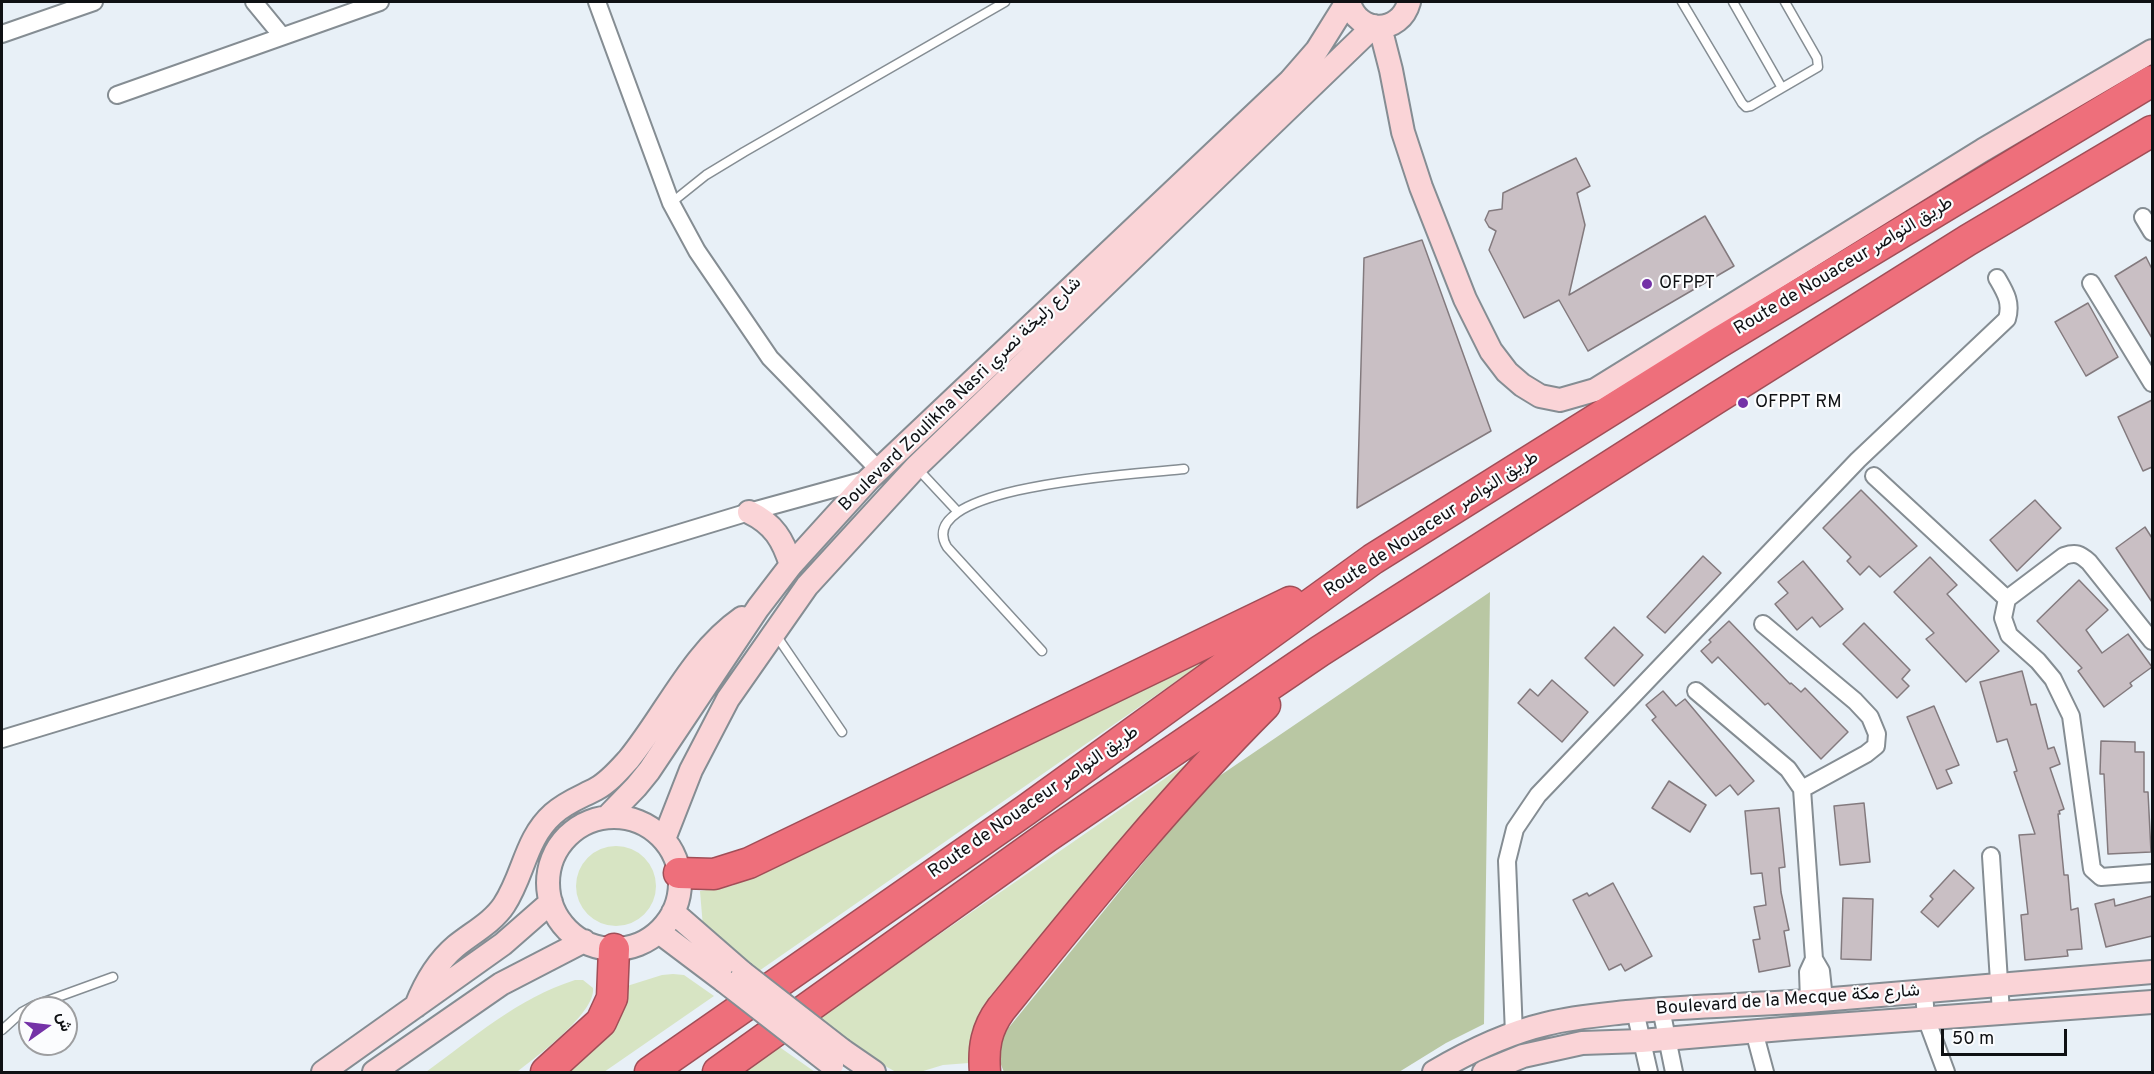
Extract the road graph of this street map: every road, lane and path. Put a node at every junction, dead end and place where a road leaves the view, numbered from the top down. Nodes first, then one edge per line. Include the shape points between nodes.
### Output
1 (254, 2) edge
2 (380, 2) edge
3 (597, 2) edge
4 (1005, 2) edge
5 (1348, 2) edge
6 (1682, 2) edge
7 (1733, 2) edge
8 (1785, 2) edge
9 (85, 3) edge
10 (1407, 7) edge
11 (1377, 26) junction
12 (2, 34) edge
13 (282, 36) junction
14 (2152, 51) edge
15 (1391, 70) junction
16 (2152, 81) edge
17 (1782, 88) junction
18 (117, 95) dead end
19 (2152, 131) edge
20 (671, 203) junction
21 (2143, 217) dead end
22 (2152, 232) edge
23 (1997, 278) dead end
24 (2091, 284) dead end
25 (2152, 383) edge
26 (916, 467) junction
27 (1184, 470) dead end
28 (873, 474) junction
29 (1874, 476) dead end
30 (749, 512) junction
31 (958, 512) junction
32 (1373, 559) junction
33 (790, 565) junction
34 (2007, 599) junction
35 (758, 608) junction
36 (1763, 624) dead end
37 (774, 633) junction
38 (2152, 641) edge
39 (1042, 651) dead end
40 (1320, 651) junction
41 (1696, 692) dead end
42 (842, 732) dead end
43 (2, 739) edge
44 (1802, 789) junction
45 (607, 817) junction
46 (664, 839) junction
47 (1991, 856) dead end
48 (680, 873) junction
49 (2152, 873) edge
50 (551, 902) junction
51 (673, 912) junction
52 (659, 932) junction
53 (584, 941) junction
54 (614, 949) junction
55 (2152, 972) edge
56 (113, 977) dead end
57 (733, 977) junction
58 (2000, 984) junction
59 (1924, 993) junction
60 (1816, 1000) junction
61 (2152, 1002) edge
62 (416, 1006) junction
63 (1662, 1009) junction
64 (1635, 1011) junction
65 (2001, 1013) junction
66 (1926, 1018) junction
67 (2, 1030) edge
68 (1754, 1031) junction
69 (1514, 1034) junction
70 (1667, 1039) junction
71 (1641, 1041) junction
72 (838, 1063) edge
73 (323, 1072) edge
74 (374, 1072) edge
75 (546, 1072) edge
76 (650, 1072) edge
77 (718, 1072) edge
78 (874, 1072) edge
79 (985, 1072) edge
80 (1434, 1072) edge
81 (1484, 1072) edge
82 (1649, 1072) edge
83 (1674, 1072) edge
84 (1765, 1072) edge
85 (1946, 1072) edge

1 - 13 street
2 - 13 street
3 - 20 street
4 - 20 lane via 744,152
5 - 11 street via 1359,19
5 - 28 street, Boulevard Zoulikha Nasri شارع زليخة نصري via 1317,50 1290,81
6 - 17 lane via 1746,107
7 - 17 lane
8 - 17 lane via 1819,63
9 - 12 street
10 - 11 street, Boulevard Zoulikha Nasri شارع زليخة نصري via 1392,24
10 - 15 street
11 - 15 street
11 - 26 street, Boulevard Zoulikha Nasri شارع زليخة نصري
13 - 18 street
14 - 15 street via 1983,150 1595,390 1560,400 1540,396 1522,385 1491,351 1420,187 1403,132
16 - 32 highway, Route de Nouaceur طريق النواصر via 1718,343
19 - 40 highway, Route de Nouaceur طريق النواصر via 1968,240
20 - 28 street via 697,251 770,357
21 - 22 street
23 - 69 street via 2007,295 2007,319 1850,468 1538,795 1515,830 1507,861
24 - 25 street
26 - 31 lane
26 - 37 street, Boulevard Zoulikha Nasri شارع زليخة نصري via 807,586
27 - 31 lane via 1030,486
28 - 30 street
28 - 33 street, Boulevard Zoulikha Nasri شارع زليخة نصري
29 - 34 street
30 - 33 street via 781,538
30 - 43 street
31 - 39 lane via 943,529 944,541
32 - 48 highway via 1140,676 748,863 714,874
32 - 76 highway, Route de Nouaceur طريق النواصر via 1026,810
33 - 35 street, Boulevard Zoulikha Nasri شارع زليخة نصري
34 - 38 street via 2064,556 2081,554
34 - 49 street via 2003,618 2009,635 2053,679 2071,716 2092,869 2101,877
35 - 45 street, Boulevard Zoulikha Nasri شارع زليخة نصري via 649,771
35 - 62 street via 733,624 707,650 617,772 603,785 563,805 544,823 529,845 502,908 445,957 429,978
36 - 44 street via 1855,701 1870,717 1877,734 1876,746 1866,754
37 - 42 lane
37 - 46 street, Boulevard Zoulikha Nasri شارع زليخة نصري via 708,734
40 - 77 highway, Route de Nouaceur طريق النواصر via 1048,836
40 - 79 highway via 1190,782 1001,1009 987,1033
41 - 44 street via 1788,769
44 - 60 street via 1814,959 1821,974
45 - 46 street via 638,821
45 - 50 street via 582,824 555,852 548,876
46 - 48 street
47 - 58 street
48 - 51 street
50 - 53 street via 564,925
50 - 62 street via 503,944
51 - 52 street
51 - 57 street
52 - 54 street via 630,947
52 - 57 street
53 - 54 street
53 - 74 street via 501,984
54 - 75 highway via 612,998 601,1022
55 - 58 street, Boulevard de la Mecque شارع مكة
56 - 67 lane via 33,1006
57 - 72 street, bridge
58 - 59 street, Boulevard de la Mecque شارع مكة
58 - 65 street
59 - 60 street, Boulevard de la Mecque شارع مكة
59 - 66 street
60 - 63 street, Boulevard de la Mecque شارع مكة
61 - 65 street, Boulevard de la Mecque شارع مكة
62 - 73 street
63 - 64 street, Boulevard de la Mecque شارع مكة
63 - 70 street
64 - 69 street, Boulevard de la Mecque شارع مكة via 1578,1017
64 - 71 street
65 - 66 street, Boulevard de la Mecque شارع مكة
66 - 68 street, Boulevard de la Mecque شارع مكة
66 - 85 street
68 - 70 street, Boulevard de la Mecque شارع مكة
68 - 84 street
69 - 80 street, Boulevard de la Mecque شارع مكة
70 - 71 street, Boulevard de la Mecque شارع مكة
70 - 83 street
71 - 81 street, Boulevard de la Mecque شارع مكة via 1553,1048
71 - 82 street
72 - 78 street

